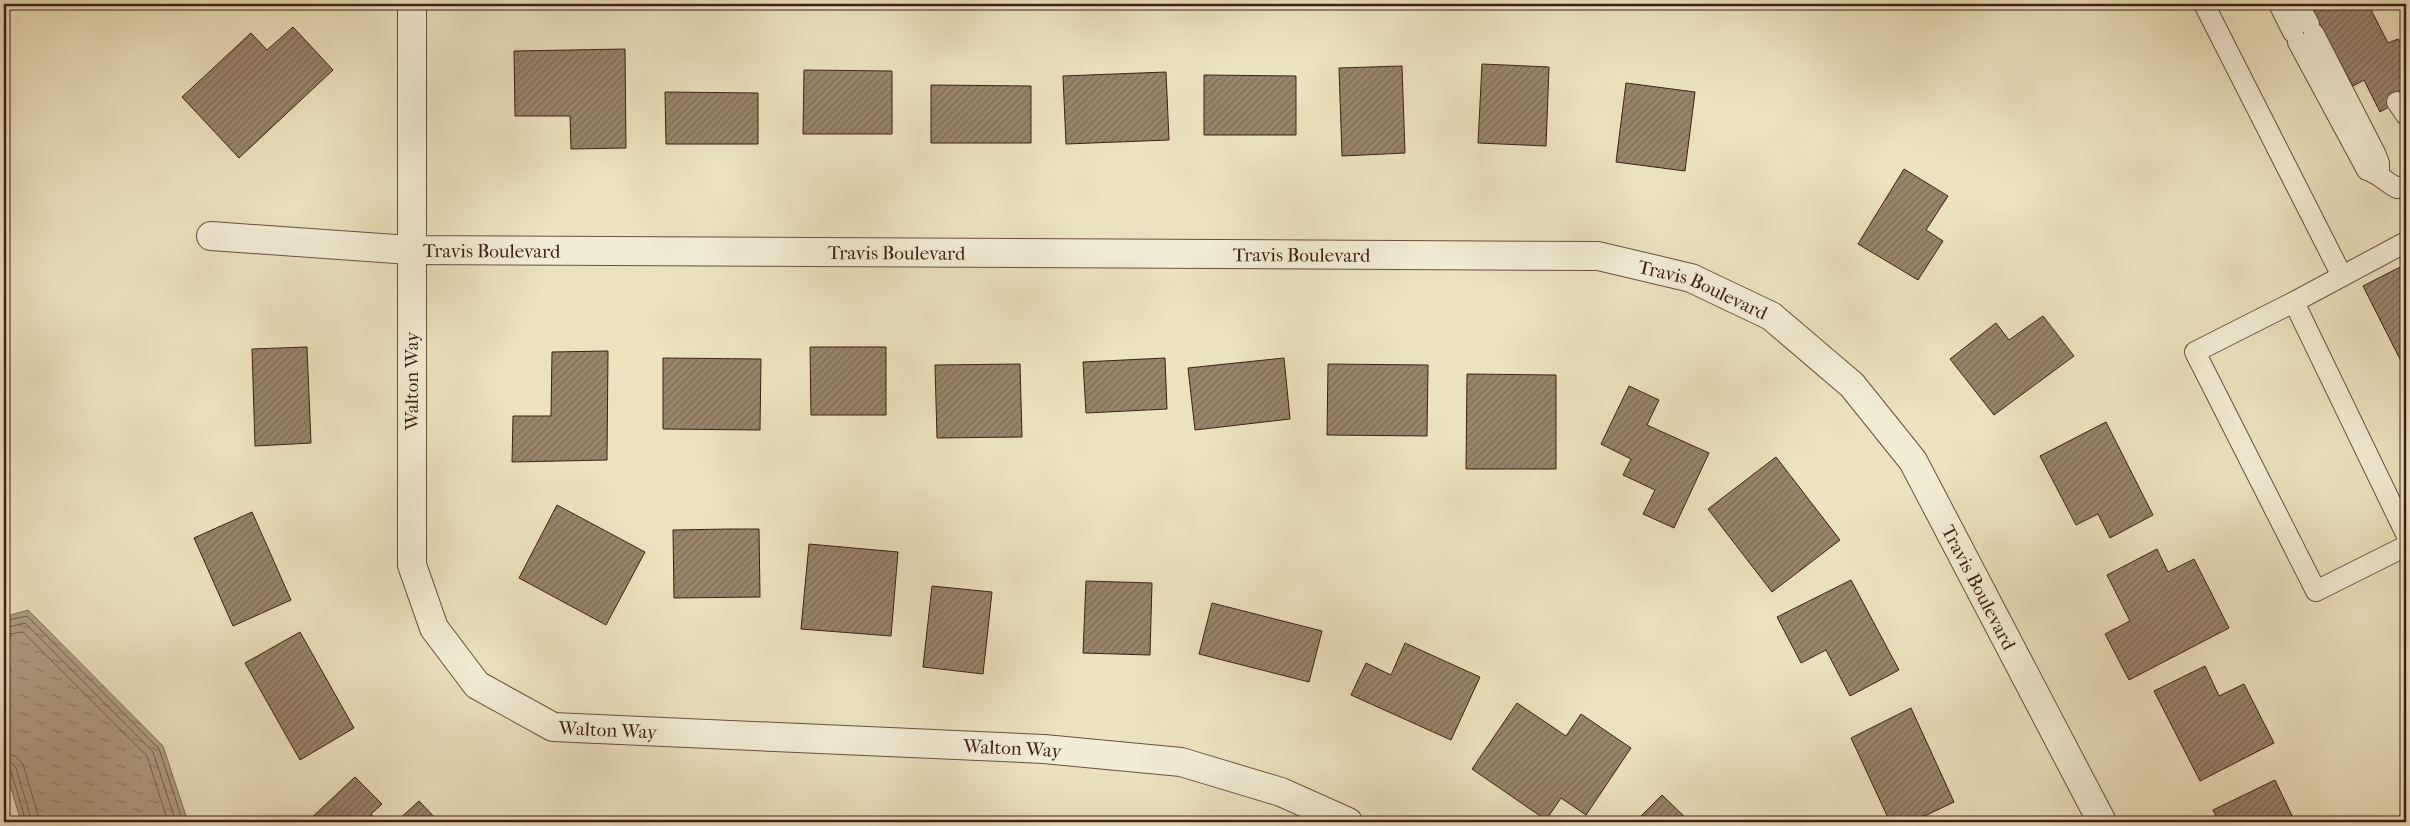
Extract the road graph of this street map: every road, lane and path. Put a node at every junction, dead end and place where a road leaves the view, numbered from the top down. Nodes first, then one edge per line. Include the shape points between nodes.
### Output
1 (412, 4) edge
2 (2204, 4) edge
3 (2279, 4) edge
4 (2298, 4) edge
5 (2303, 33) junction
6 (2406, 185) edge
7 (212, 236) dead end
8 (2406, 242) edge
9 (410, 250) junction
10 (2342, 276) junction
11 (2294, 302) junction
12 (2406, 534) edge
13 (2406, 546) edge
14 (1348, 822) edge
15 (2102, 822) edge

1 - 9 street, Walton Way
2 - 10 lane
3 - 5 lane
4 - 5 lane
5 - 6 lane via 2367,170 2379,173 2397,188
7 - 9 street, Travis Boulevard
8 - 10 lane
9 - 14 street, Walton Way via 412,565 434,628 477,685 553,727 1044,749 1181,762 1281,792
9 - 15 street, Travis Boulevard via 1598,256 1691,278 1770,316 1852,385 1913,460
10 - 11 lane
11 - 12 lane
11 - 13 lane via 2195,352 2316,590

